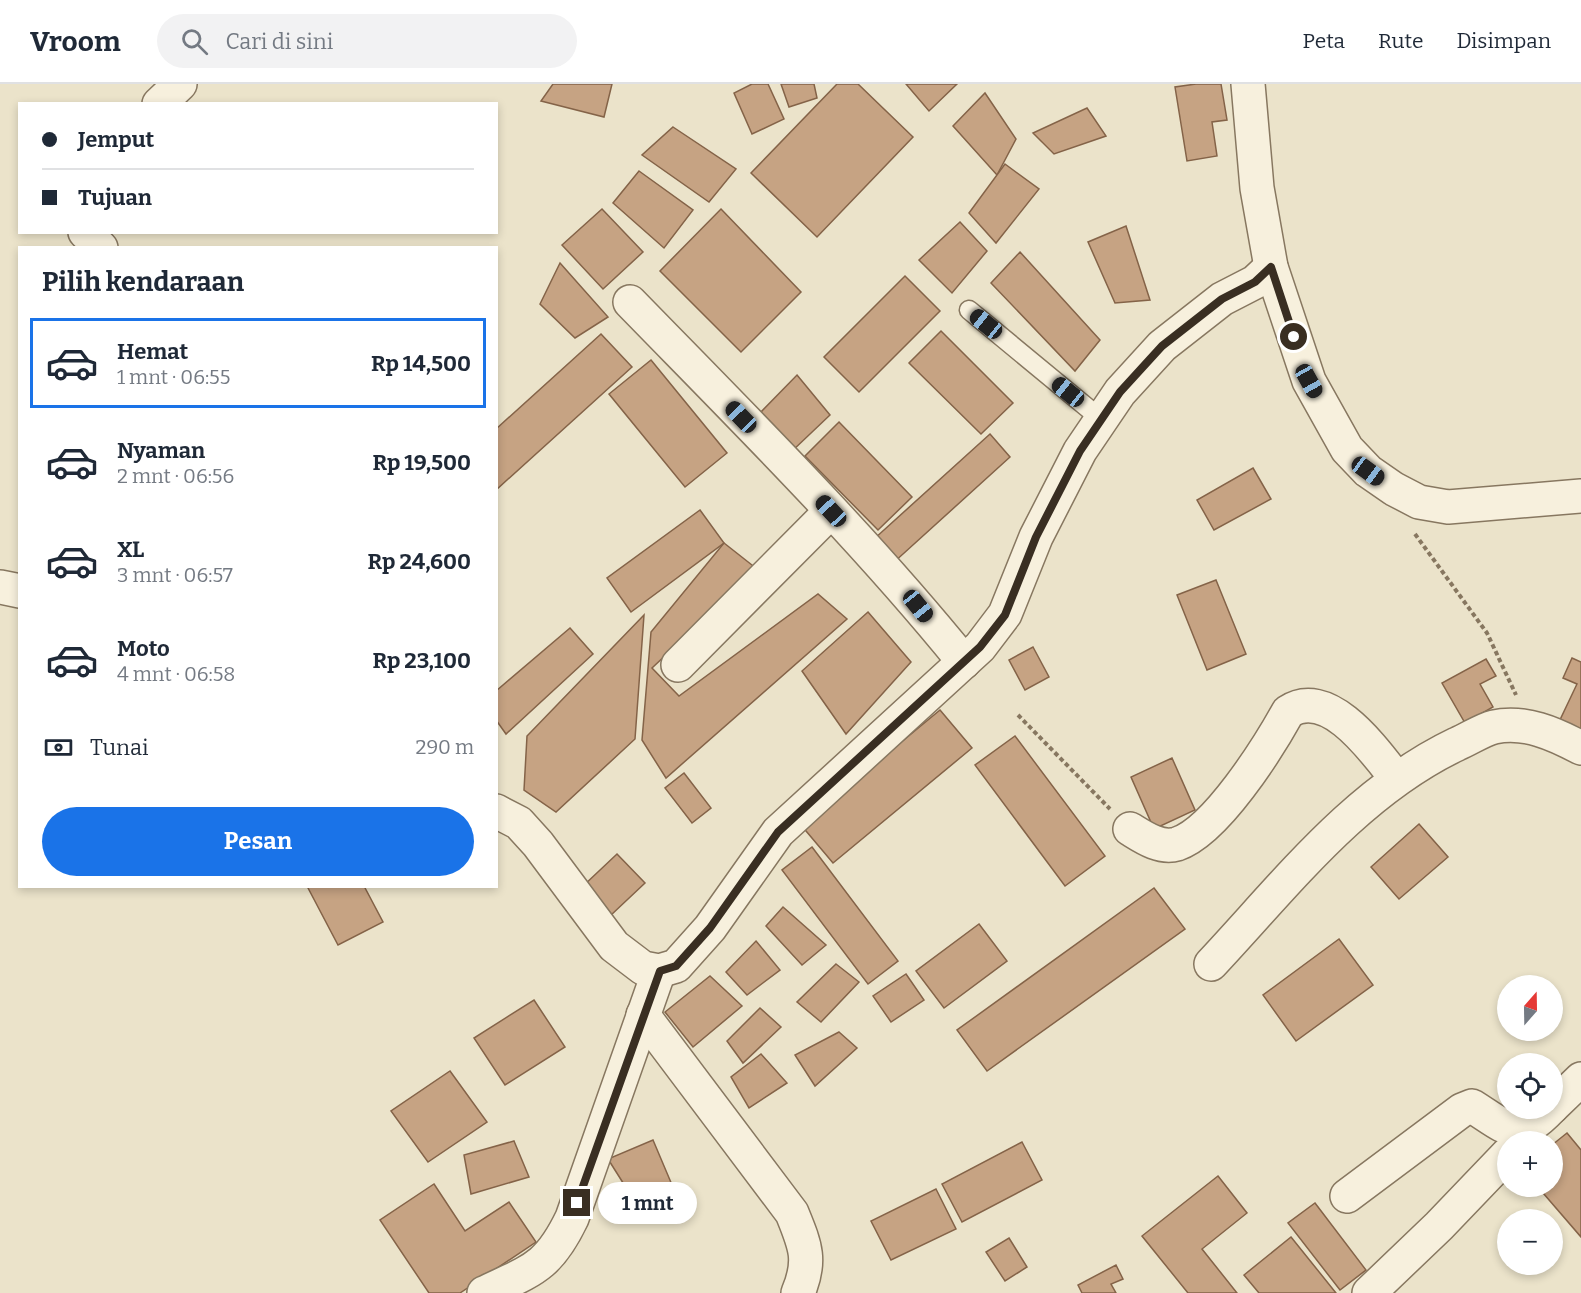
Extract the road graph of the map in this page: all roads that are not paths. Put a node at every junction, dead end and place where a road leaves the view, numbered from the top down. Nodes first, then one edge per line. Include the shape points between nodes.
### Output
1 (180, 84) edge
2 (1248, 84) edge
3 (161, 102) edge
4 (87, 234) edge
5 (99, 246) edge
6 (1271, 267) junction
7 (630, 302) dead end
8 (969, 310) dead end
9 (1101, 419) junction
10 (1581, 496) edge
11 (831, 511) junction
12 (0, 587) edge
13 (18, 591) edge
14 (964, 662) junction
15 (678, 664) dead end
16 (1581, 748) edge
17 (1396, 778) junction
18 (498, 812) edge
19 (1130, 829) road end
20 (1210, 964) dead end
21 (660, 971) junction
22 (643, 1015) junction
23 (1581, 1079) edge
24 (1539, 1120) edge
25 (1497, 1165) edge
26 (1347, 1196) dead end
27 (484, 1293) edge
28 (798, 1293) edge
29 (1369, 1293) edge

1 - 3 street
2 - 6 street via 1257,188
4 - 5 street
6 - 9 street via 1162,346
6 - 10 street via 1309,381 1347,449 1368,471 1419,502 1448,507
7 - 11 street
8 - 9 lane
9 - 14 street via 1036,537 1005,615
11 - 14 street
11 - 15 street
12 - 13 street
14 - 21 street via 778,832 710,928 676,966
16 - 17 street via 1553,733 1494,727
17 - 19 street via 1357,730 1310,704 1298,705 1288,712 1244,783 1197,833 1176,844 1164,845
17 - 20 street via 1341,825
18 - 21 street via 519,823 538,844 614,946 643,968
21 - 22 street
22 - 27 street via 561,1241 542,1265
22 - 28 street via 792,1213 806,1249 807,1273
23 - 24 street
24 - 26 street via 1516,1130 1502,1126 1472,1106
25 - 29 street

